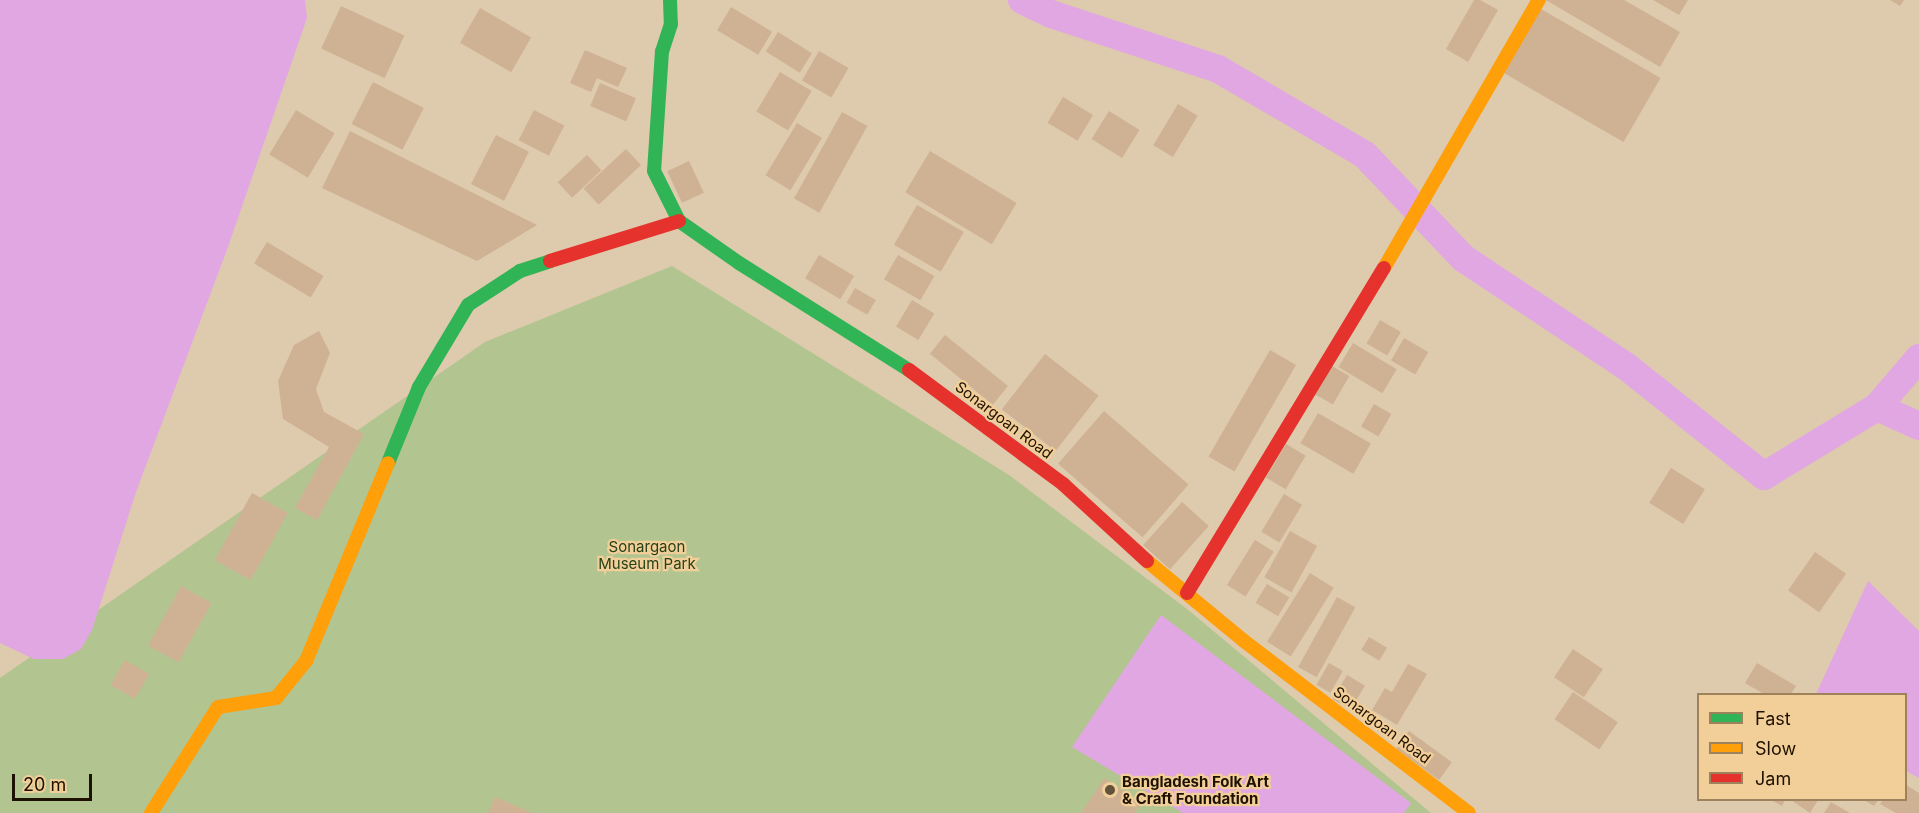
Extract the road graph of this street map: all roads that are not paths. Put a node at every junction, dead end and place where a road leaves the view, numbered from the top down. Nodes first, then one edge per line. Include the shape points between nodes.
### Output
1 (670, 0) edge
2 (1539, 0) edge
3 (679, 221) junction
4 (1187, 593) junction
5 (152, 813) edge
6 (1469, 813) edge

1 - 3 street, Sonargoan Road via 671,24 662,51 654,171
2 - 4 street via 1430,193
3 - 4 street, Sonargoan Road via 910,371 979,421 1063,484
3 - 5 street via 520,272 468,305 419,387 306,661 276,698 218,707
4 - 6 street, Sonargoan Road

